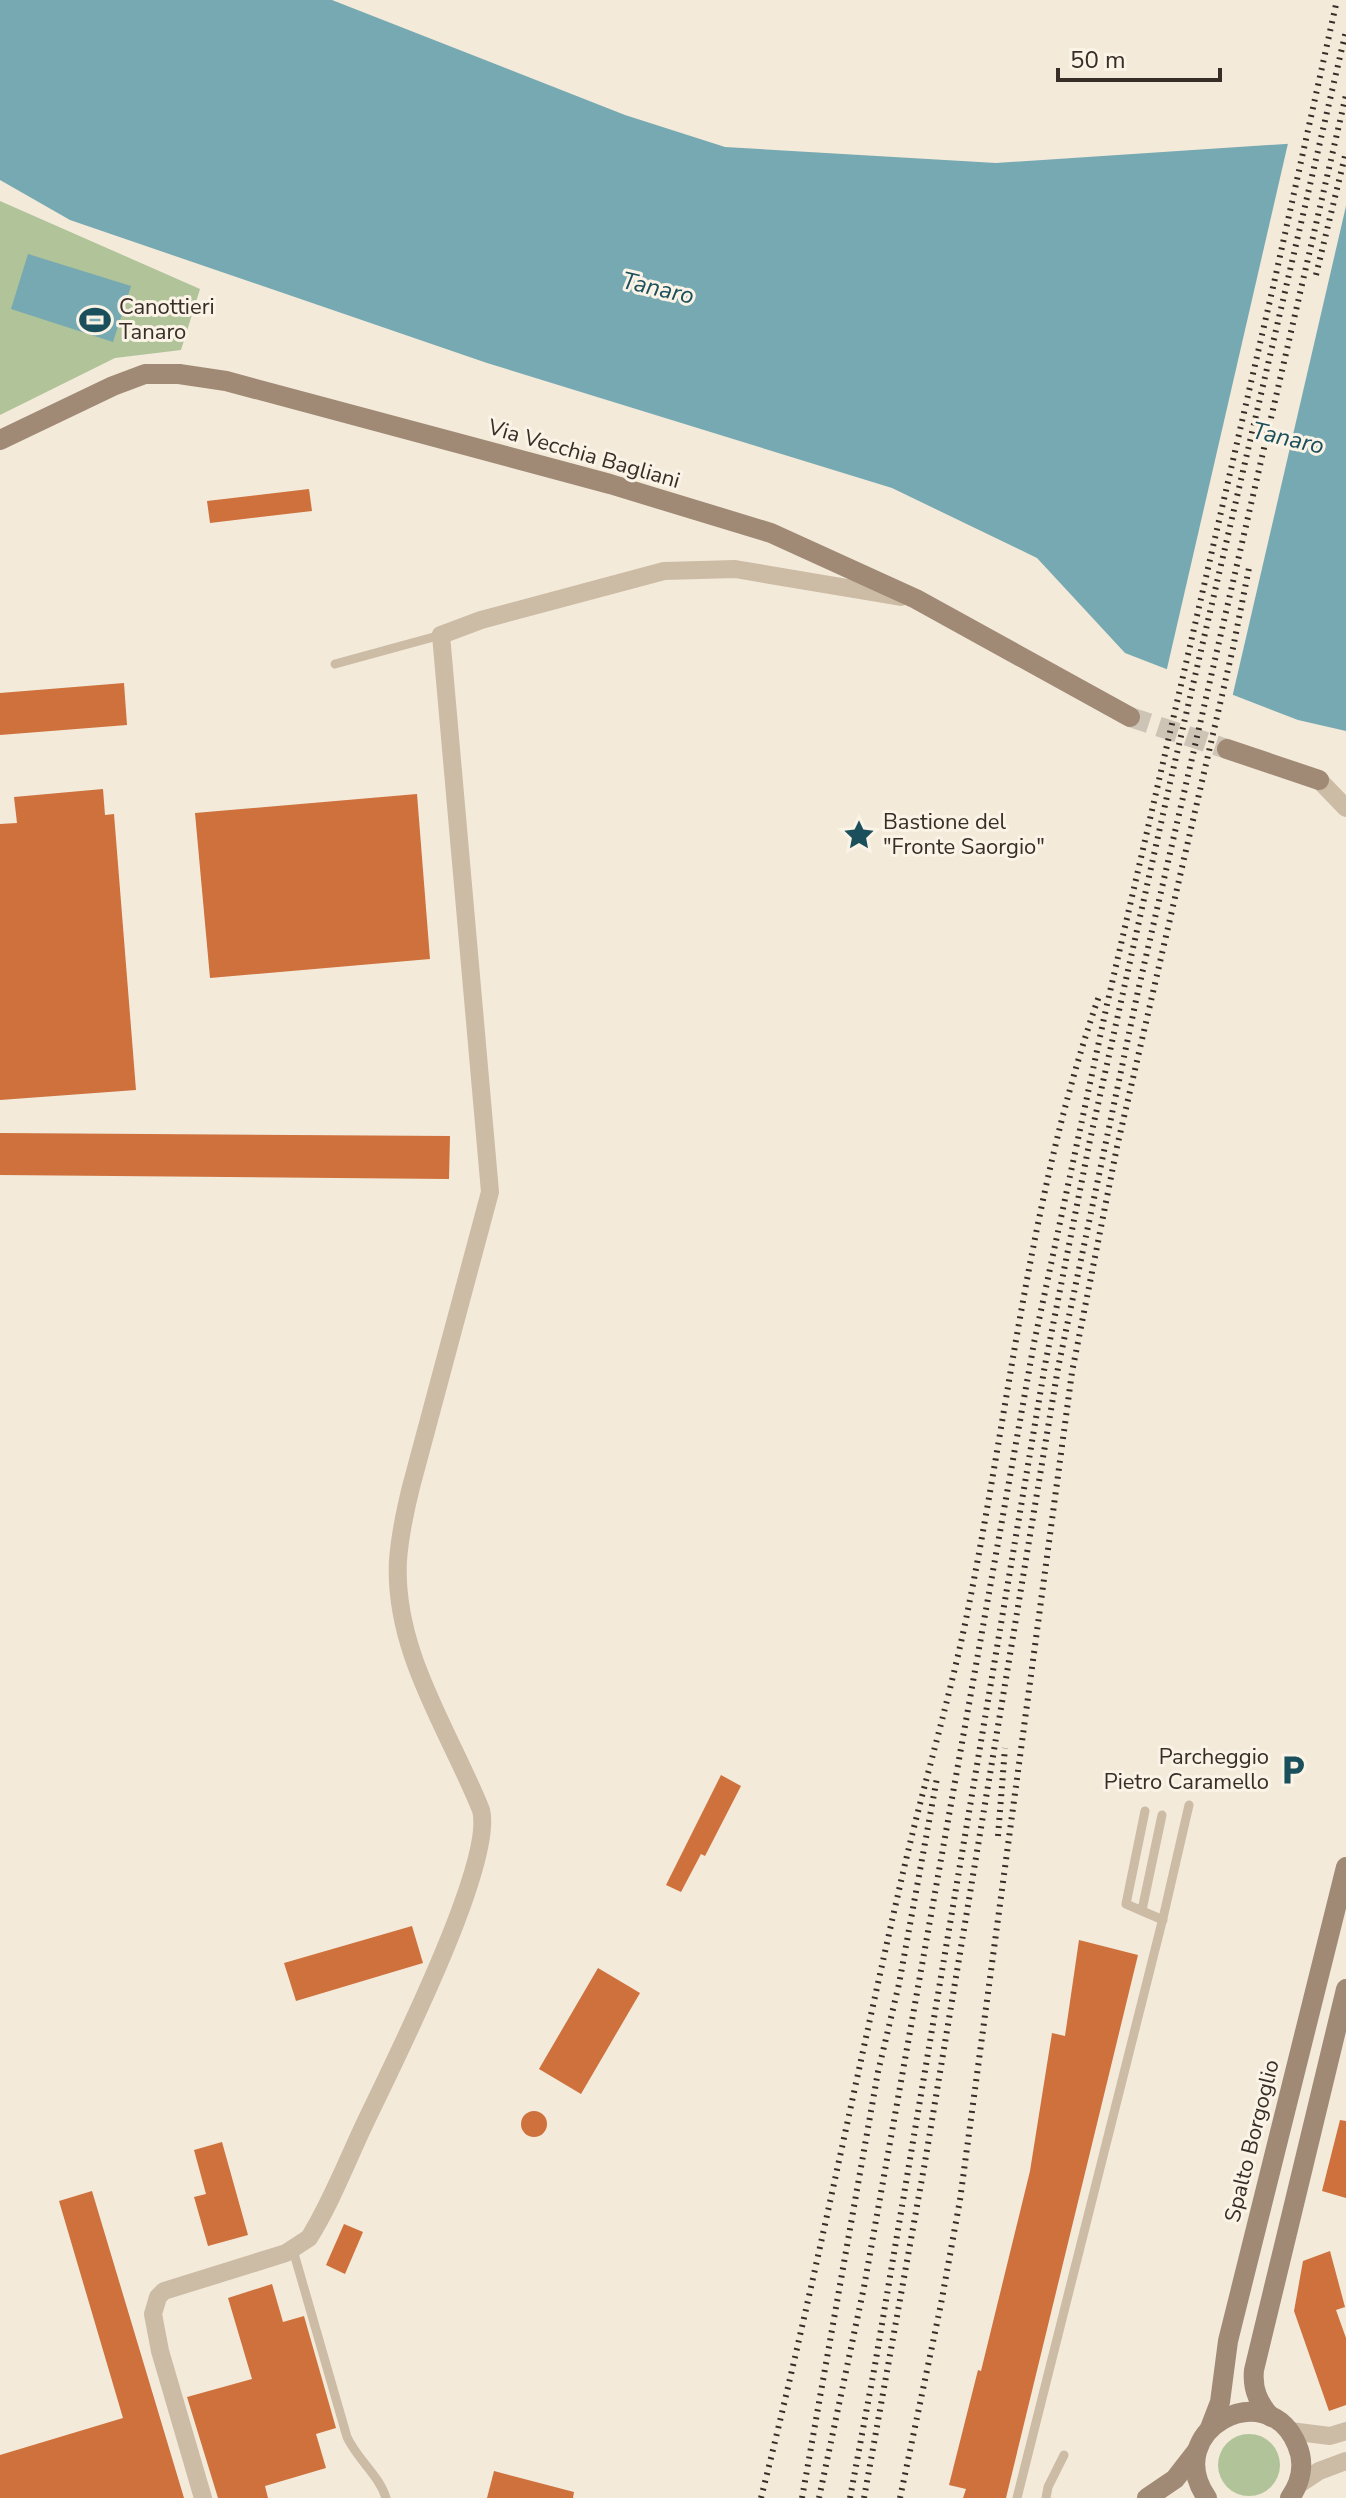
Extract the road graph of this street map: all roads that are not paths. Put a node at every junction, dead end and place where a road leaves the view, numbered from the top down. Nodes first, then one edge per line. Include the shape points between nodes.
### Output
1 (0, 440) edge
2 (916, 599) junction
3 (441, 635) junction
4 (335, 664) dead end
5 (1130, 717) tunnel mouth
6 (1227, 749) tunnel mouth
7 (1319, 780) junction
8 (1346, 787) edge
9 (1346, 808) edge
10 (1189, 1805) dead end
11 (1145, 1811) dead end
12 (1162, 1815) dead end
13 (1346, 1867) edge
14 (1142, 1910) junction
15 (1163, 1920) junction
16 (1346, 1989) edge
17 (293, 2250) junction
18 (1271, 2417) junction
19 (1210, 2428) junction
20 (1290, 2431) junction
21 (1346, 2431) edge
22 (1198, 2448) junction
23 (1064, 2455) dead end
24 (1346, 2461) edge
25 (1294, 2491) edge
26 (203, 2498) edge
27 (386, 2498) edge
28 (1017, 2498) edge
29 (1046, 2498) edge
30 (1147, 2498) edge
31 (1207, 2498) edge

1 - 2 main road, Via Vecchia Bagliani via 145,374 226,381 771,533
2 - 3 street via 735,569 664,571
2 - 5 main road, Via Vecchia Bagliani
3 - 4 lane
3 - 17 street via 490,1192 411,1487 398,1562 400,1599 424,1688 484,1822 463,1902 424,1994 316,2227
6 - 7 main road
7 - 8 street
7 - 9 street
10 - 15 lane
11 - 14 lane via 1126,1904
12 - 14 lane
13 - 19 main road, Spalto Borgoglio
14 - 15 lane
15 - 28 lane
16 - 18 main road via 1254,2370 1255,2393
17 - 26 street via 164,2291 154,2305 160,2351
17 - 27 lane via 347,2437
18 - 19 main road via 1242,2412
18 - 20 main road
19 - 22 main road, Spalto Borgoglio
20 - 21 street via 1330,2436
20 - 25 main road via 1302,2465
22 - 30 main road via 1182,2472
22 - 31 main road via 1196,2473
23 - 29 lane
24 - 25 street via 1319,2471

